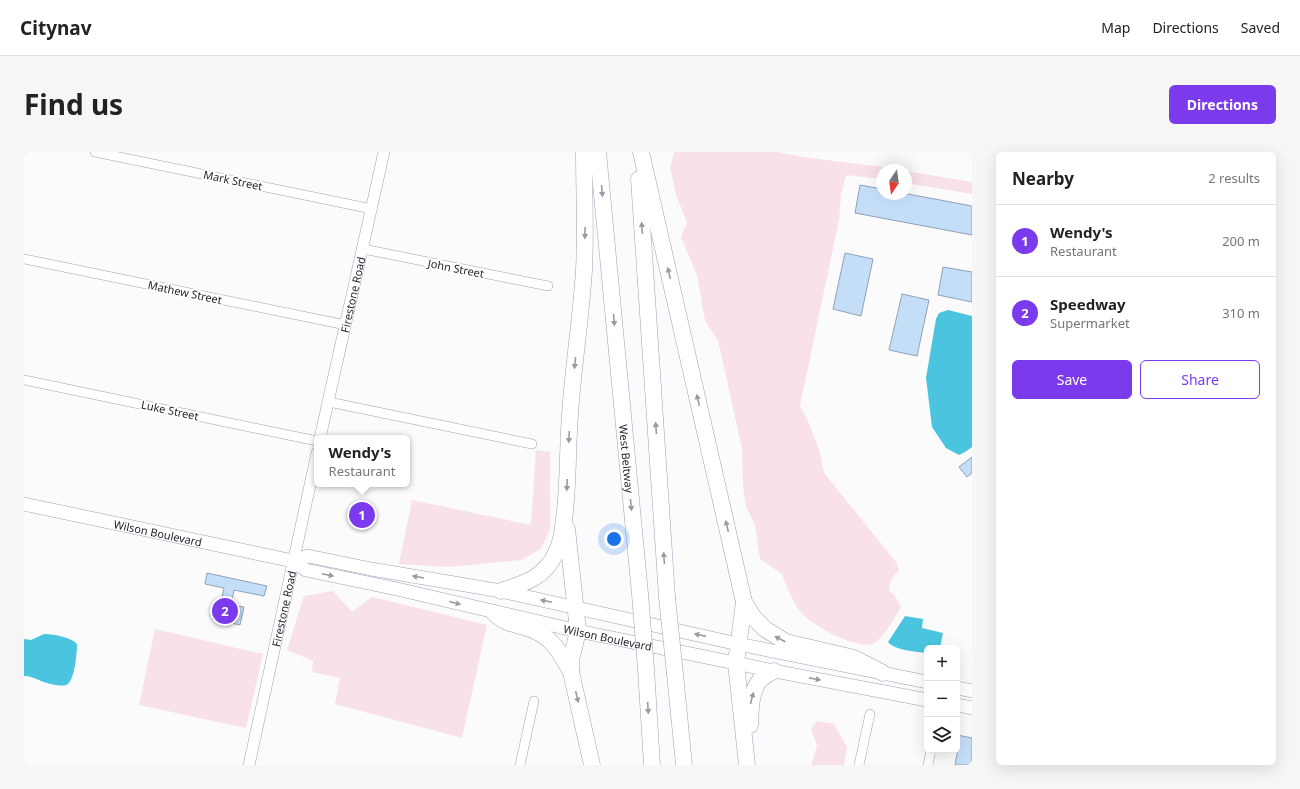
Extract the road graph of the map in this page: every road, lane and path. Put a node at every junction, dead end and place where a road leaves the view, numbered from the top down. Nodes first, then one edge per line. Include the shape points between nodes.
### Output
1 (95, 152) edge
2 (384, 152) edge
3 (584, 152) edge
4 (598, 152) edge
5 (637, 152) edge
6 (641, 152) edge
7 (372, 209) junction
8 (363, 249) junction
9 (24, 259) edge
10 (548, 286) dead end
11 (346, 325) junction
12 (24, 380) edge
13 (329, 402) junction
14 (321, 435) edge
15 (314, 440) edge
16 (532, 444) dead end
17 (314, 466) edge
18 (24, 504) edge
19 (566, 511) junction
20 (293, 561) junction
21 (501, 591) junction
22 (744, 602) junction
23 (576, 607) junction
24 (494, 613) junction
25 (578, 631) junction
26 (738, 644) junction
27 (736, 663) junction
28 (774, 671) junction
29 (571, 672) junction
30 (883, 673) junction
31 (924, 681) edge
32 (960, 689) edge
33 (972, 691) edge
34 (924, 699) edge
35 (534, 701) dead end
36 (960, 706) edge
37 (972, 708) edge
38 (870, 714) dead end
39 (930, 753) edge
40 (249, 765) edge
41 (520, 765) edge
42 (592, 765) edge
43 (652, 765) edge
44 (684, 765) edge
45 (747, 765) edge
46 (859, 765) edge
47 (928, 765) edge

1 - 7 street, Mark Street
2 - 7 street, Firestone Road
3 -> 19 highway via 584,269 570,414
4 -> 43 highway, West Beltway, bridge via 640,594
44 -> 5 highway, bridge via 667,596
22 -> 6 highway
7 - 8 street, Firestone Road
8 - 10 street, John Street
8 - 11 street, Firestone Road
9 - 11 street, Mathew Street
11 - 13 street, Firestone Road
12 - 15 street, Luke Street
13 - 14 street, Firestone Road
13 - 16 street
17 - 20 street, Firestone Road
18 - 20 main road, Wilson Boulevard
19 - 21 highway via 561,541 551,562 532,580
19 - 23 highway
21 -> 20 main road, Wilson Boulevard via 308,556
20 -> 24 main road, Wilson Boulevard via 306,570
20 - 40 street, Firestone Road
23 -> 21 main road, Wilson Boulevard
22 - 26 highway
30 -> 22 highway via 854,658 786,642 765,629
23 - 25 highway
26 -> 23 main road, Wilson Boulevard
24 - 25 main road, Wilson Boulevard
24 - 29 highway via 505,622 544,635 561,654
25 - 27 main road, Wilson Boulevard
25 - 29 highway via 571,660
26 - 27 highway
26 - 30 main road, Wilson Boulevard
27 - 28 main road, Wilson Boulevard
27 - 45 highway
28 -> 34 main road, Wilson Boulevard
45 -> 28 highway via 751,702 761,679
29 -> 42 highway
30 - 31 main road, Wilson Boulevard
32 - 33 main road
35 - 41 street
36 - 37 main road
38 - 46 street
39 - 47 street

